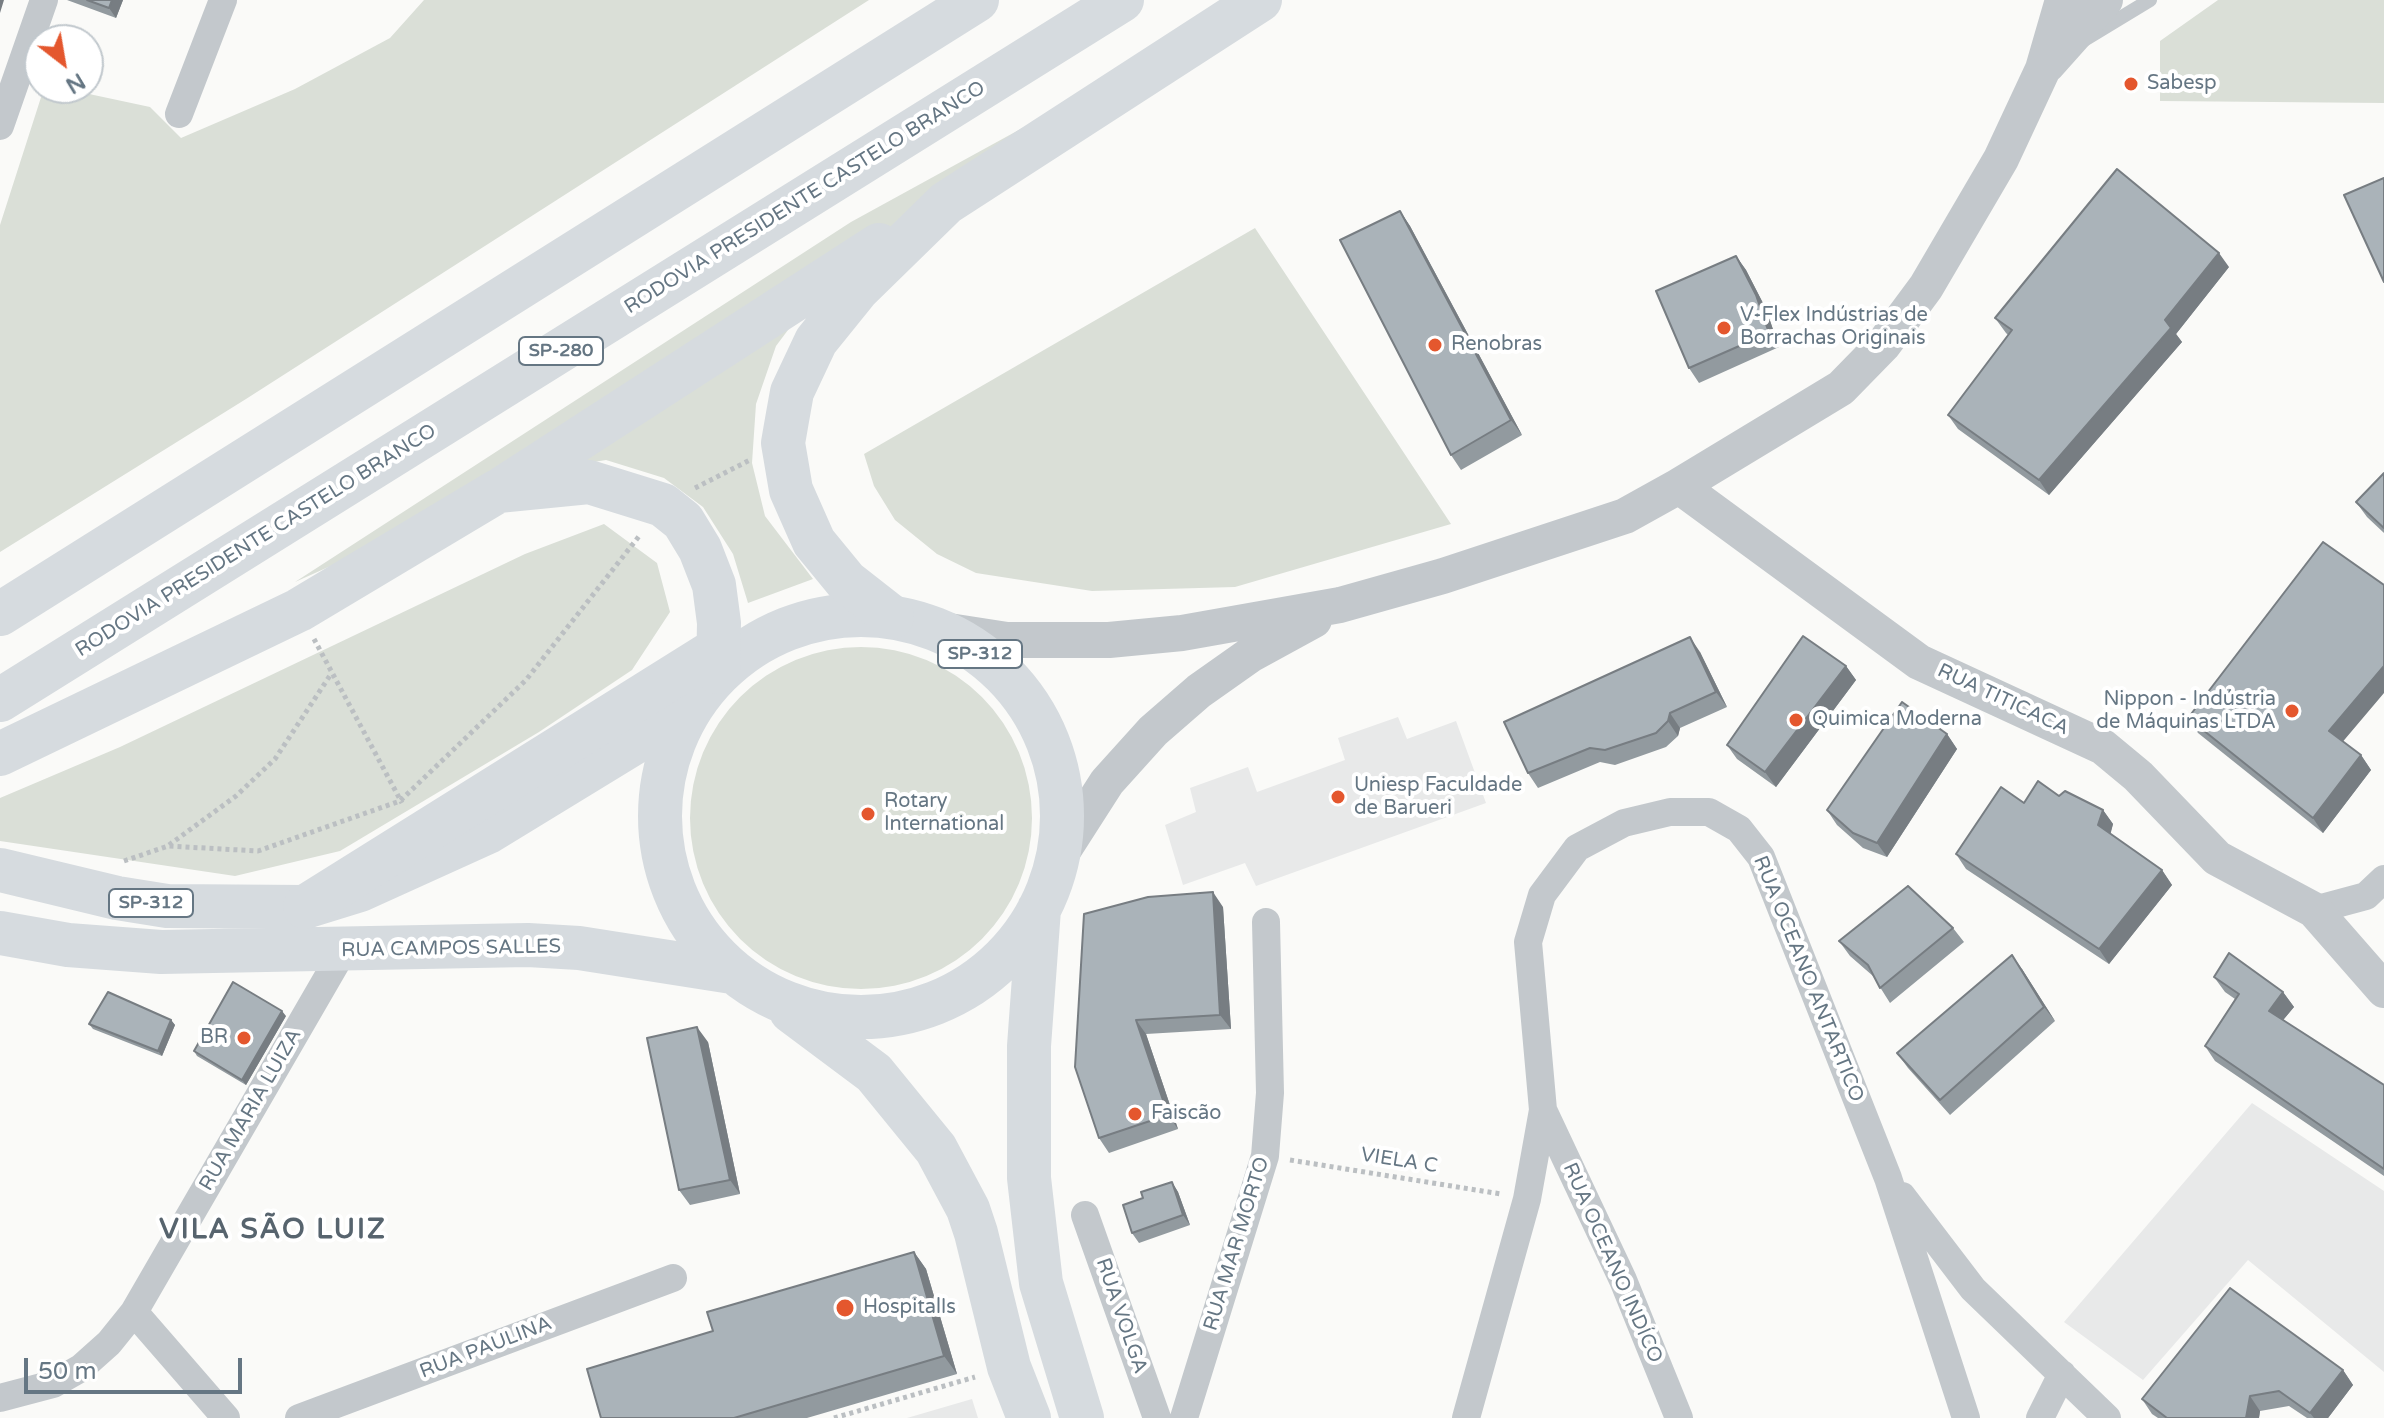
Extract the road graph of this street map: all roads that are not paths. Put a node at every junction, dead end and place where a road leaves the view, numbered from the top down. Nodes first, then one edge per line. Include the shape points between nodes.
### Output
1 (44, 0) edge
2 (223, 0) edge
3 (977, 0) edge
4 (1122, 0) edge
5 (1260, 0) edge
6 (2063, 0) edge
7 (2105, 0) edge
8 (2150, 0) edge
9 (2051, 61) junction
10 (179, 114) dead end
11 (0, 126) edge
12 (946, 203) junction
13 (1679, 486) junction
14 (498, 491) junction
15 (1340, 605) junction
16 (0, 614) edge
17 (892, 617) junction
18 (936, 629) junction
19 (719, 660) junction
20 (0, 700) edge
21 (691, 708) junction
22 (0, 754) edge
23 (1057, 860) junction
24 (0, 870) edge
25 (2378, 891) edge
26 (1039, 909) junction
27 (2314, 910) junction
28 (1266, 922) dead end
29 (261, 928) junction
30 (0, 933) edge
31 (343, 951) junction
32 (732, 972) junction
33 (2384, 990) edge
34 (773, 998) junction
35 (1543, 1110) junction
36 (1888, 1178) junction
37 (1085, 1215) dead end
38 (673, 1278) dead end
39 (134, 1312) junction
40 (1009, 1367) junction
41 (2062, 1374) junction
42 (0, 1398) edge
43 (226, 1418) edge
44 (299, 1418) edge
45 (1016, 1418) edge
46 (1029, 1418) edge
47 (1082, 1418) edge
48 (1157, 1418) edge
49 (1184, 1418) edge
50 (1466, 1418) edge
51 (1679, 1418) edge
52 (1966, 1418) edge
53 (2040, 1418) edge
54 (2107, 1418) edge

1 - 11 street
2 - 10 street
3 - 16 main road
4 - 20 main road, RODOVIA PRESIDENTE CASTELO BRANCO / SP-280
5 - 12 main road
6 - 9 street
7 - 9 street
8 - 9 lane
9 - 13 street via 1955,239 1883,345 1841,388
12 - 14 main road
12 - 17 main road via 858,289 816,341 792,392 783,443 791,490 814,542 846,581
13 - 15 street via 1625,516
13 - 27 street, RUA TITICACA via 1919,662 2103,747 2217,858
14 - 19 main road via 589,482 663,505 683,521 714,585
14 - 22 main road via 299,610
15 - 18 street via 1182,633 1109,640 1007,640
15 - 23 street via 1250,655 1153,731 1107,782
17 - 18 main road, SP-312
17 - 19 main road, SP-312 via 855,615 807,623
18 - 23 main road, SP-312 via 1004,673 1048,741 1063,820
19 - 21 main road
19 - 29 main road
21 - 29 main road, RUA CAMPOS SALLES / SP-312 via 488,832
21 - 32 main road via 662,781 659,823 665,866 702,941
23 - 26 main road, SP-312
24 - 29 main road, RUA CAMPOS SALLES / SP-312
25 - 27 street
26 - 34 main road via 991,969 924,1007 847,1017
26 - 47 main road, SP-312 via 1029,1046 1029,1178 1041,1283
27 - 33 street, RUA TITICACA
28 - 49 street, RUA MAR MORTO via 1270,1093 1265,1156
29 - 30 main road, RUA CAMPOS SALLES / SP-312 via 116,950
29 - 31 main road, RUA CAMPOS SALLES / SP-312
31 - 32 main road, RUA CAMPOS SALLES / SP-312 via 541,946
31 - 39 street, RUA MARIA LUIZA
32 - 34 main road, SP-312
34 - 40 main road, SP-312 via 874,1073 936,1149 968,1209
35 - 36 street, RUA OCEANO ANTARTICO via 1528,942 1542,895 1577,848 1624,823 1670,812 1709,812 1739,829 1761,857
35 - 50 street, RUA OCEANO ANTARTICO via 1527,1199
35 - 51 street, RUA OCEANO INDÍCO via 1623,1280
36 - 41 street via 1973,1289
36 - 52 street
37 - 48 street, RUA VOLGA
38 - 44 street, RUA PAULINA
39 - 42 street, RUA MARIA LUIZA via 81,1368 53,1384
39 - 43 street
40 - 45 street
40 - 46 main road, SP-312
41 - 53 street
41 - 54 street

